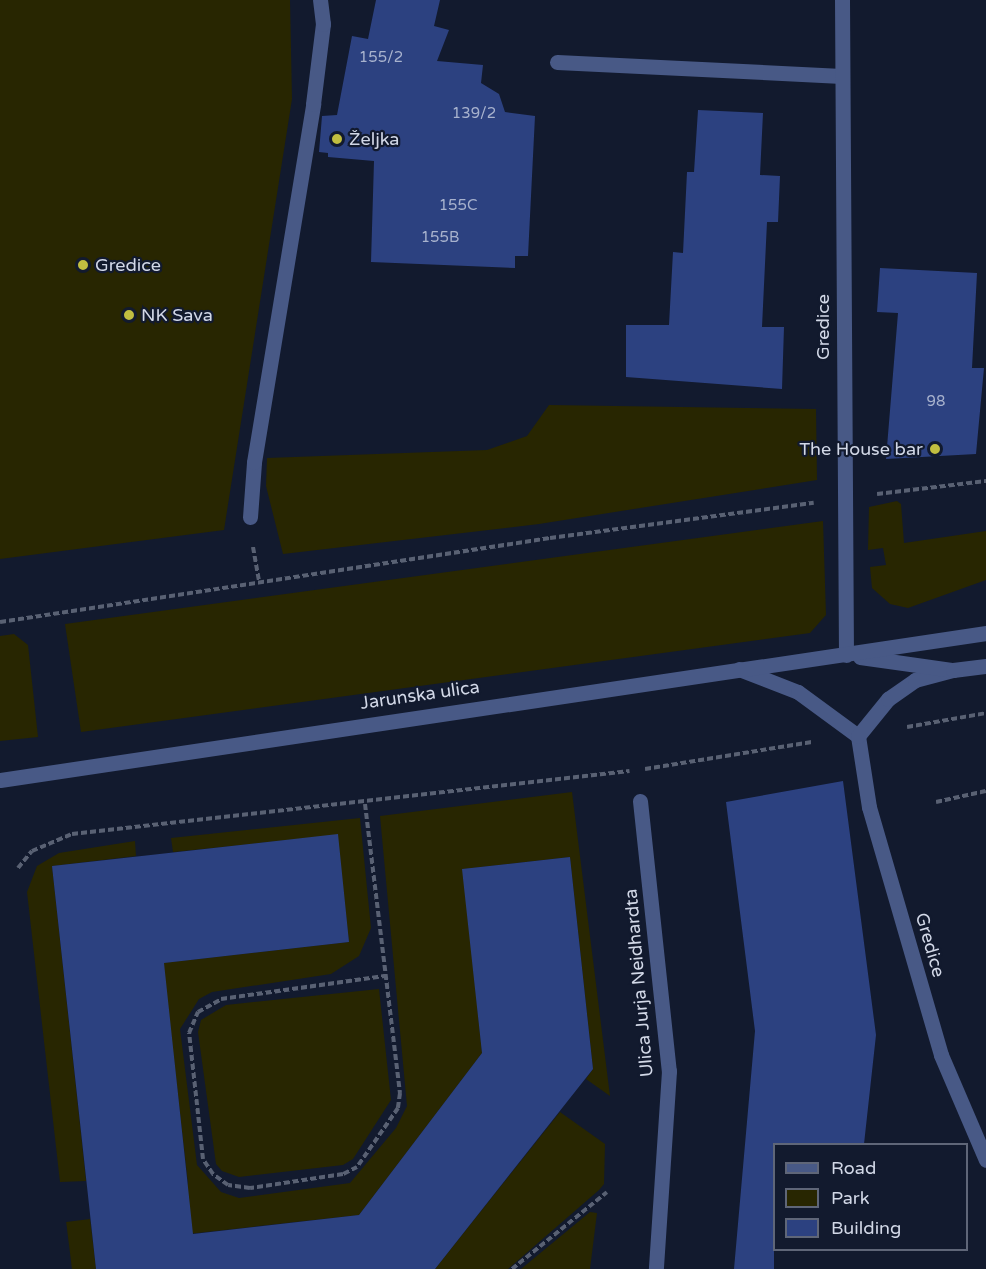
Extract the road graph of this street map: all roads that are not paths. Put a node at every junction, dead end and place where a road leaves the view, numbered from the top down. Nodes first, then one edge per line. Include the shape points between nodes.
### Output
1 (320, 0) edge
2 (842, 0) edge
3 (557, 62) dead end
4 (843, 75) junction
5 (250, 517) dead end
6 (986, 633) edge
7 (846, 655) junction
8 (986, 666) edge
9 (739, 669) junction
10 (953, 670) junction
11 (858, 736) junction
12 (0, 780) edge
13 (640, 801) dead end
14 (986, 1160) edge
15 (656, 1269) edge

1 - 5 street via 323,24 313,104 254,462
2 - 4 street, Gredice
3 - 4 street
4 - 7 street, Gredice
6 - 7 street, Jarunska ulica
7 - 9 street, Jarunska ulica
7 - 10 street, Jarunska ulica
8 - 10 street, Jarunska ulica
9 - 11 street via 798,693
9 - 12 street, Jarunska ulica
10 - 11 street via 906,686 888,699
11 - 14 street, Gredice via 869,807 941,1055
13 - 15 street, Ulica Jurja Neidhardta via 669,1071

